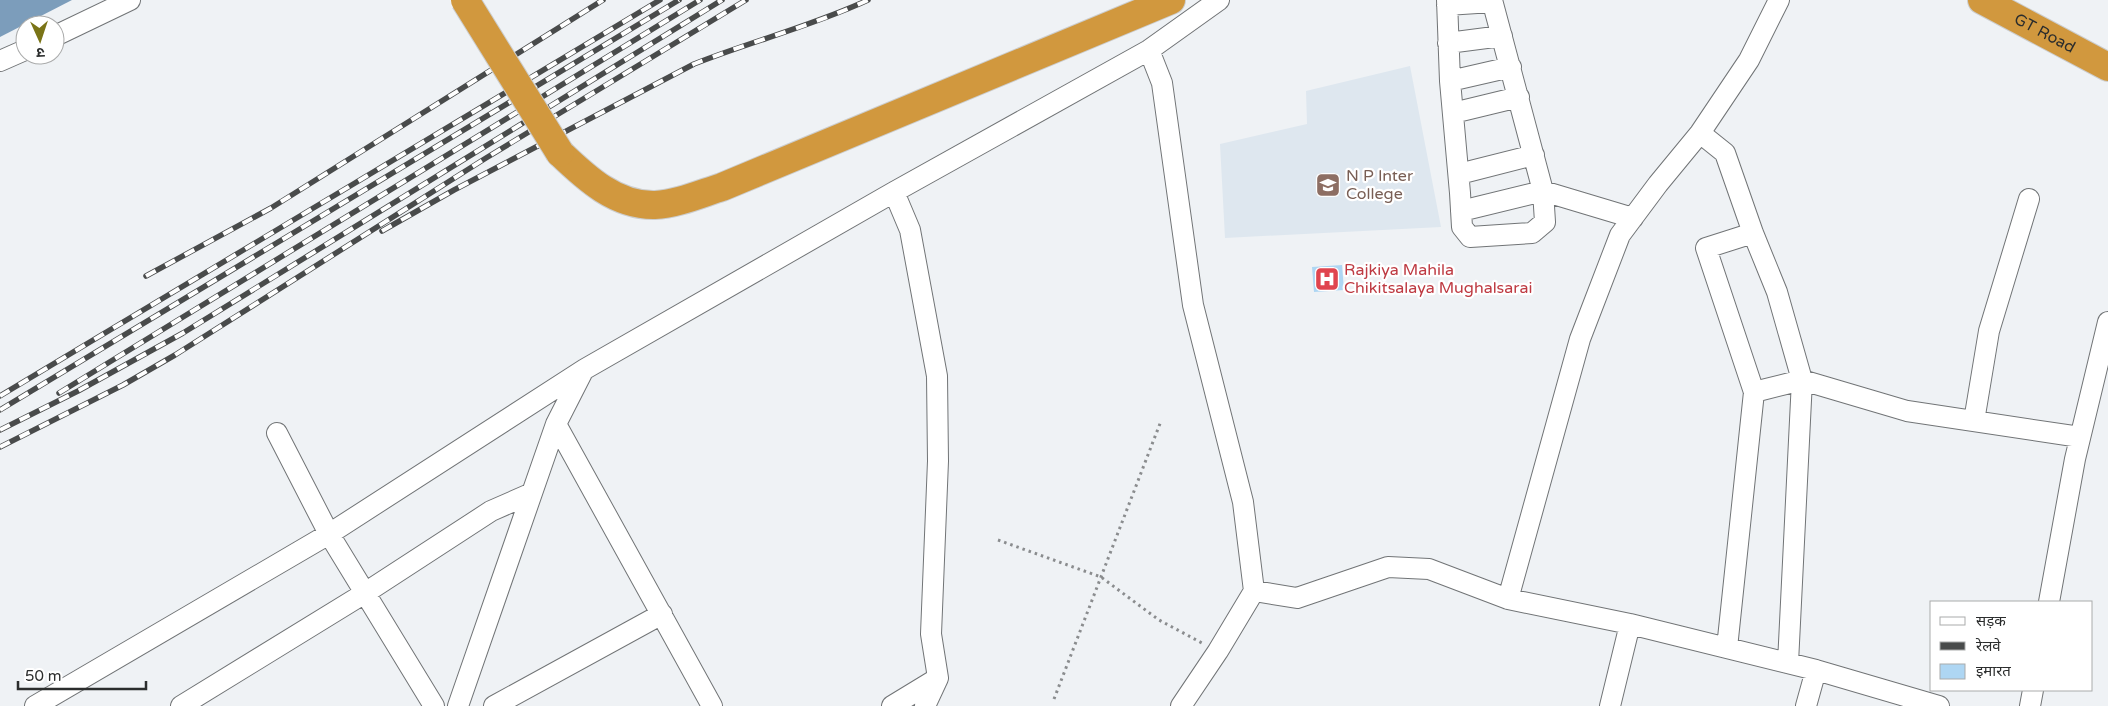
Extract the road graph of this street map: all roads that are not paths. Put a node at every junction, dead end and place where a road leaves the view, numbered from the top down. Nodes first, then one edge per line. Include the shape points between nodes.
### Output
1 (130, 0) edge
2 (465, 0) edge
3 (1171, 0) edge
4 (1219, 0) edge
5 (1779, 0) edge
6 (1982, 0) edge
7 (2021, 0) edge
8 (1492, 1) edge
9 (1447, 3) edge
10 (65, 31) edge
11 (1502, 36) junction
12 (1448, 43) junction
13 (2108, 46) edge
14 (1150, 50) junction
15 (15, 54) edge
16 (0, 61) edge
17 (1511, 67) junction
18 (2108, 67) edge
19 (1450, 81) junction
20 (1519, 97) junction
21 (1453, 113) junction
22 (1700, 133) junction
23 (1534, 155) junction
24 (1459, 174) junction
25 (1543, 191) junction
26 (894, 192) junction
27 (2029, 199) dead end
28 (1461, 211) junction
29 (1633, 218) junction
30 (1753, 233) junction
31 (2108, 322) edge
32 (585, 369) junction
33 (1802, 380) junction
34 (1754, 392) junction
35 (1974, 421) junction
36 (556, 424) junction
37 (277, 433) dead end
38 (2080, 437) junction
39 (532, 494) junction
40 (329, 534) junction
41 (1254, 591) junction
42 (365, 593) junction
43 (1508, 599) junction
44 (2049, 601) edge
45 (662, 614) junction
46 (1630, 624) junction
47 (1727, 648) junction
48 (1788, 663) junction
49 (1816, 670) junction
50 (938, 678) junction
51 (2033, 691) edge
52 (1902, 701) edge
53 (35, 706) edge
54 (181, 706) edge
55 (434, 706) edge
56 (458, 706) edge
57 (494, 706) edge
58 (712, 706) edge
59 (892, 706) edge
60 (925, 706) edge
61 (1180, 706) edge
62 (1610, 706) edge
63 (1806, 706) edge
64 (1939, 706) edge
65 (2030, 706) edge

1 - 10 street
2 - 3 highway, bridge via 560,152 603,190 626,201 654,205 722,187
4 - 14 street
5 - 22 street via 1749,60
6 - 18 highway, GT Road
7 - 13 highway, GT Road
8 - 9 street
8 - 11 street
9 - 12 street
11 - 12 street
11 - 17 street
12 - 19 street
14 - 26 street
14 - 41 street via 1162,83 1193,305 1243,502
15 - 16 street
17 - 19 street
17 - 20 street
19 - 21 street
20 - 21 street
20 - 23 street
21 - 24 street
22 - 29 street
22 - 30 street via 1725,152
23 - 24 street
23 - 25 street
24 - 28 street
25 - 28 street
25 - 28 street via 1545,222 1532,233 1470,237 1462,227
25 - 29 street
26 - 32 street
26 - 50 street via 910,230 936,376 938,461 931,634
27 - 35 street via 1988,331
29 - 43 street via 1620,235 1580,339
30 - 33 street via 1777,292
30 - 34 street via 1706,248
31 - 38 street
32 - 36 street
32 - 40 street
33 - 34 street
33 - 35 street via 1907,411
33 - 48 street
34 - 47 street
35 - 38 street
36 - 39 street
36 - 45 street
37 - 40 street
38 - 44 street
39 - 42 street via 491,511
39 - 56 street
40 - 42 street
40 - 53 street
41 - 43 street via 1297,598 1388,567 1429,569
41 - 61 street
42 - 54 street
42 - 55 street
43 - 46 street
45 - 57 street
45 - 58 street
46 - 47 street
46 - 62 street
47 - 48 street
48 - 49 street
49 - 52 street
49 - 63 street
50 - 59 street
50 - 60 street
51 - 65 street
52 - 64 street

